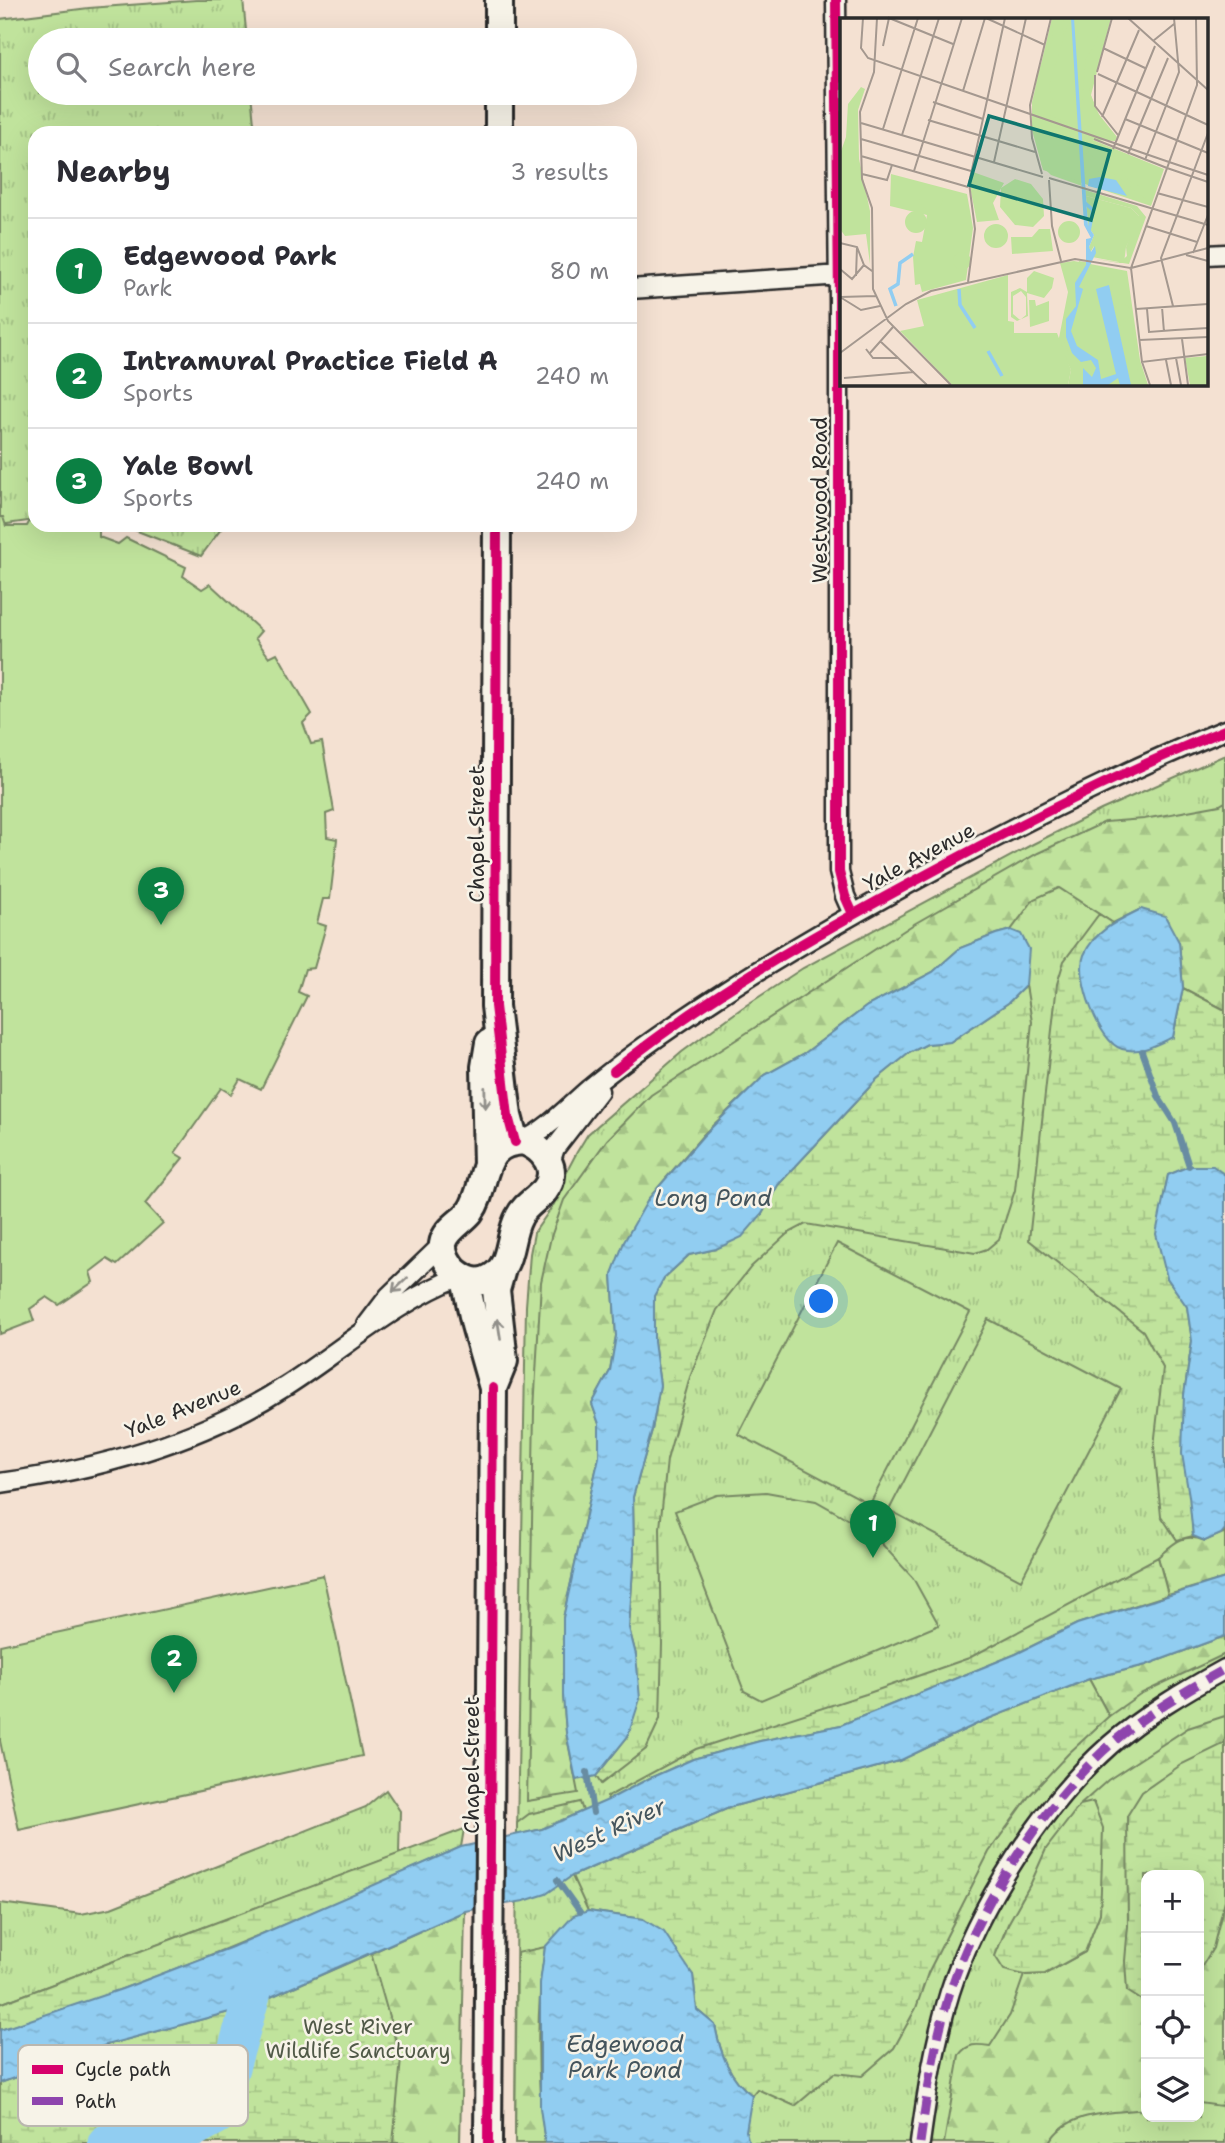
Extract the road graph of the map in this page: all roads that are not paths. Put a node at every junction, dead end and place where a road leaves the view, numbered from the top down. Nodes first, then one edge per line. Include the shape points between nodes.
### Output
1 (499, 0) edge
2 (836, 0) edge
3 (499, 28) edge
4 (499, 105) edge
5 (499, 126) edge
6 (840, 275) edge
7 (637, 289) edge
8 (497, 532) edge
9 (1225, 730) edge
10 (853, 914) junction
11 (495, 1006) junction
12 (614, 1071) junction
13 (519, 1142) junction
14 (550, 1163) junction
15 (487, 1166) junction
16 (443, 1244) junction
17 (502, 1269) junction
18 (463, 1278) junction
19 (363, 1331) junction
20 (493, 1388) junction
21 (0, 1483) edge
22 (1225, 1669) edge
23 (488, 2143) edge
24 (920, 2143) edge

1 - 3 street
2 - 6 street, Westwood Road
4 - 5 street
6 - 7 street
6 - 10 street, Westwood Road via 839,872
8 - 11 street, Chapel Street
9 - 10 street, Yale Avenue via 1066,800
10 - 12 street, Yale Avenue via 711,1000
11 - 13 street, Chapel Street via 508,1116
11 -> 15 street, Chapel Street via 485,1067
12 - 13 street, Yale Avenue via 547,1128
12 - 14 street, Yale Avenue via 555,1148
13 - 14 street via 535,1145
13 - 15 street via 502,1146
14 - 17 street, Chapel Street via 546,1188 520,1214
15 - 16 street via 469,1213
16 - 18 street, Chapel Street via 445,1258
16 -> 19 street, Yale Avenue via 389,1296
17 - 18 street via 485,1280
20 -> 17 street, Chapel Street via 505,1361 496,1290
18 - 19 street, Yale Avenue via 425,1293
18 - 20 street, Chapel Street
19 - 21 street, Yale Avenue via 233,1418 84,1468
20 - 23 street, Chapel Street
22 - 24 street via 1112,1743 1075,1780 1029,1838 984,1916 951,1989

